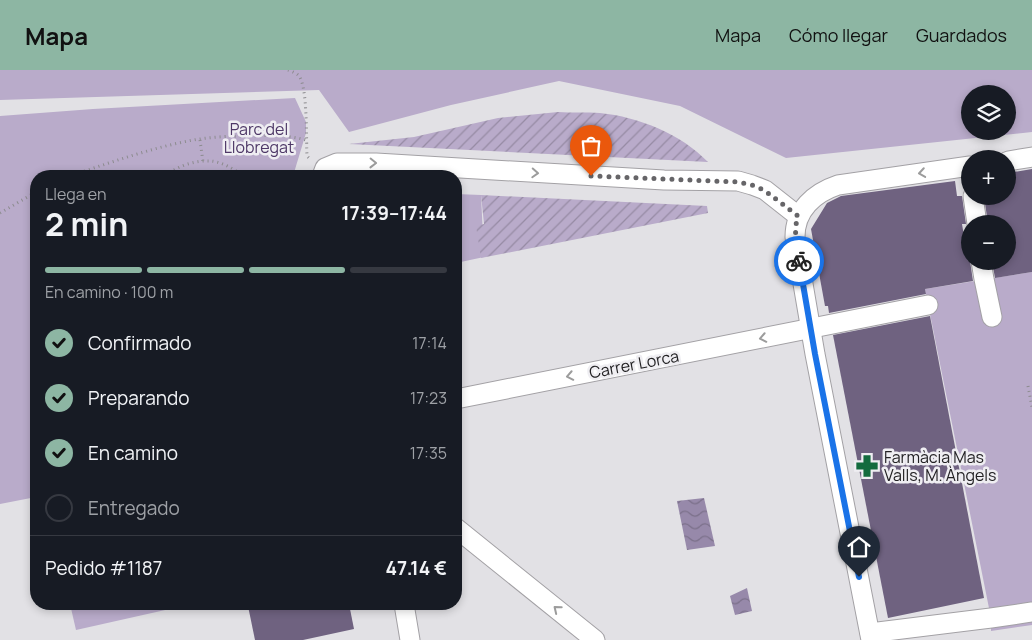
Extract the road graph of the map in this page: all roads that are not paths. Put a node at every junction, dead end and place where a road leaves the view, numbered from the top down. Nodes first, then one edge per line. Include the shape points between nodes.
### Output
1 (1032, 157) edge
2 (1016, 159) edge
3 (961, 169) edge
4 (327, 170) edge
5 (798, 216) junction
6 (983, 270) edge
7 (928, 305) dead end
8 (992, 316) dead end
9 (811, 328) junction
10 (462, 398) edge
11 (462, 533) edge
12 (405, 610) edge
13 (1032, 612) edge
14 (871, 637) edge
15 (410, 640) edge
16 (595, 640) edge

1 - 2 street
3 -> 5 street via 838,185 816,196
4 -> 5 street via 337,163 376,163 738,182 764,190
5 - 9 street via 795,236
6 - 8 street
7 - 9 street, Carrer Lorca
9 -> 10 street, Carrer Lorca
9 - 14 street
16 -> 11 street
12 - 15 street
13 - 14 street

